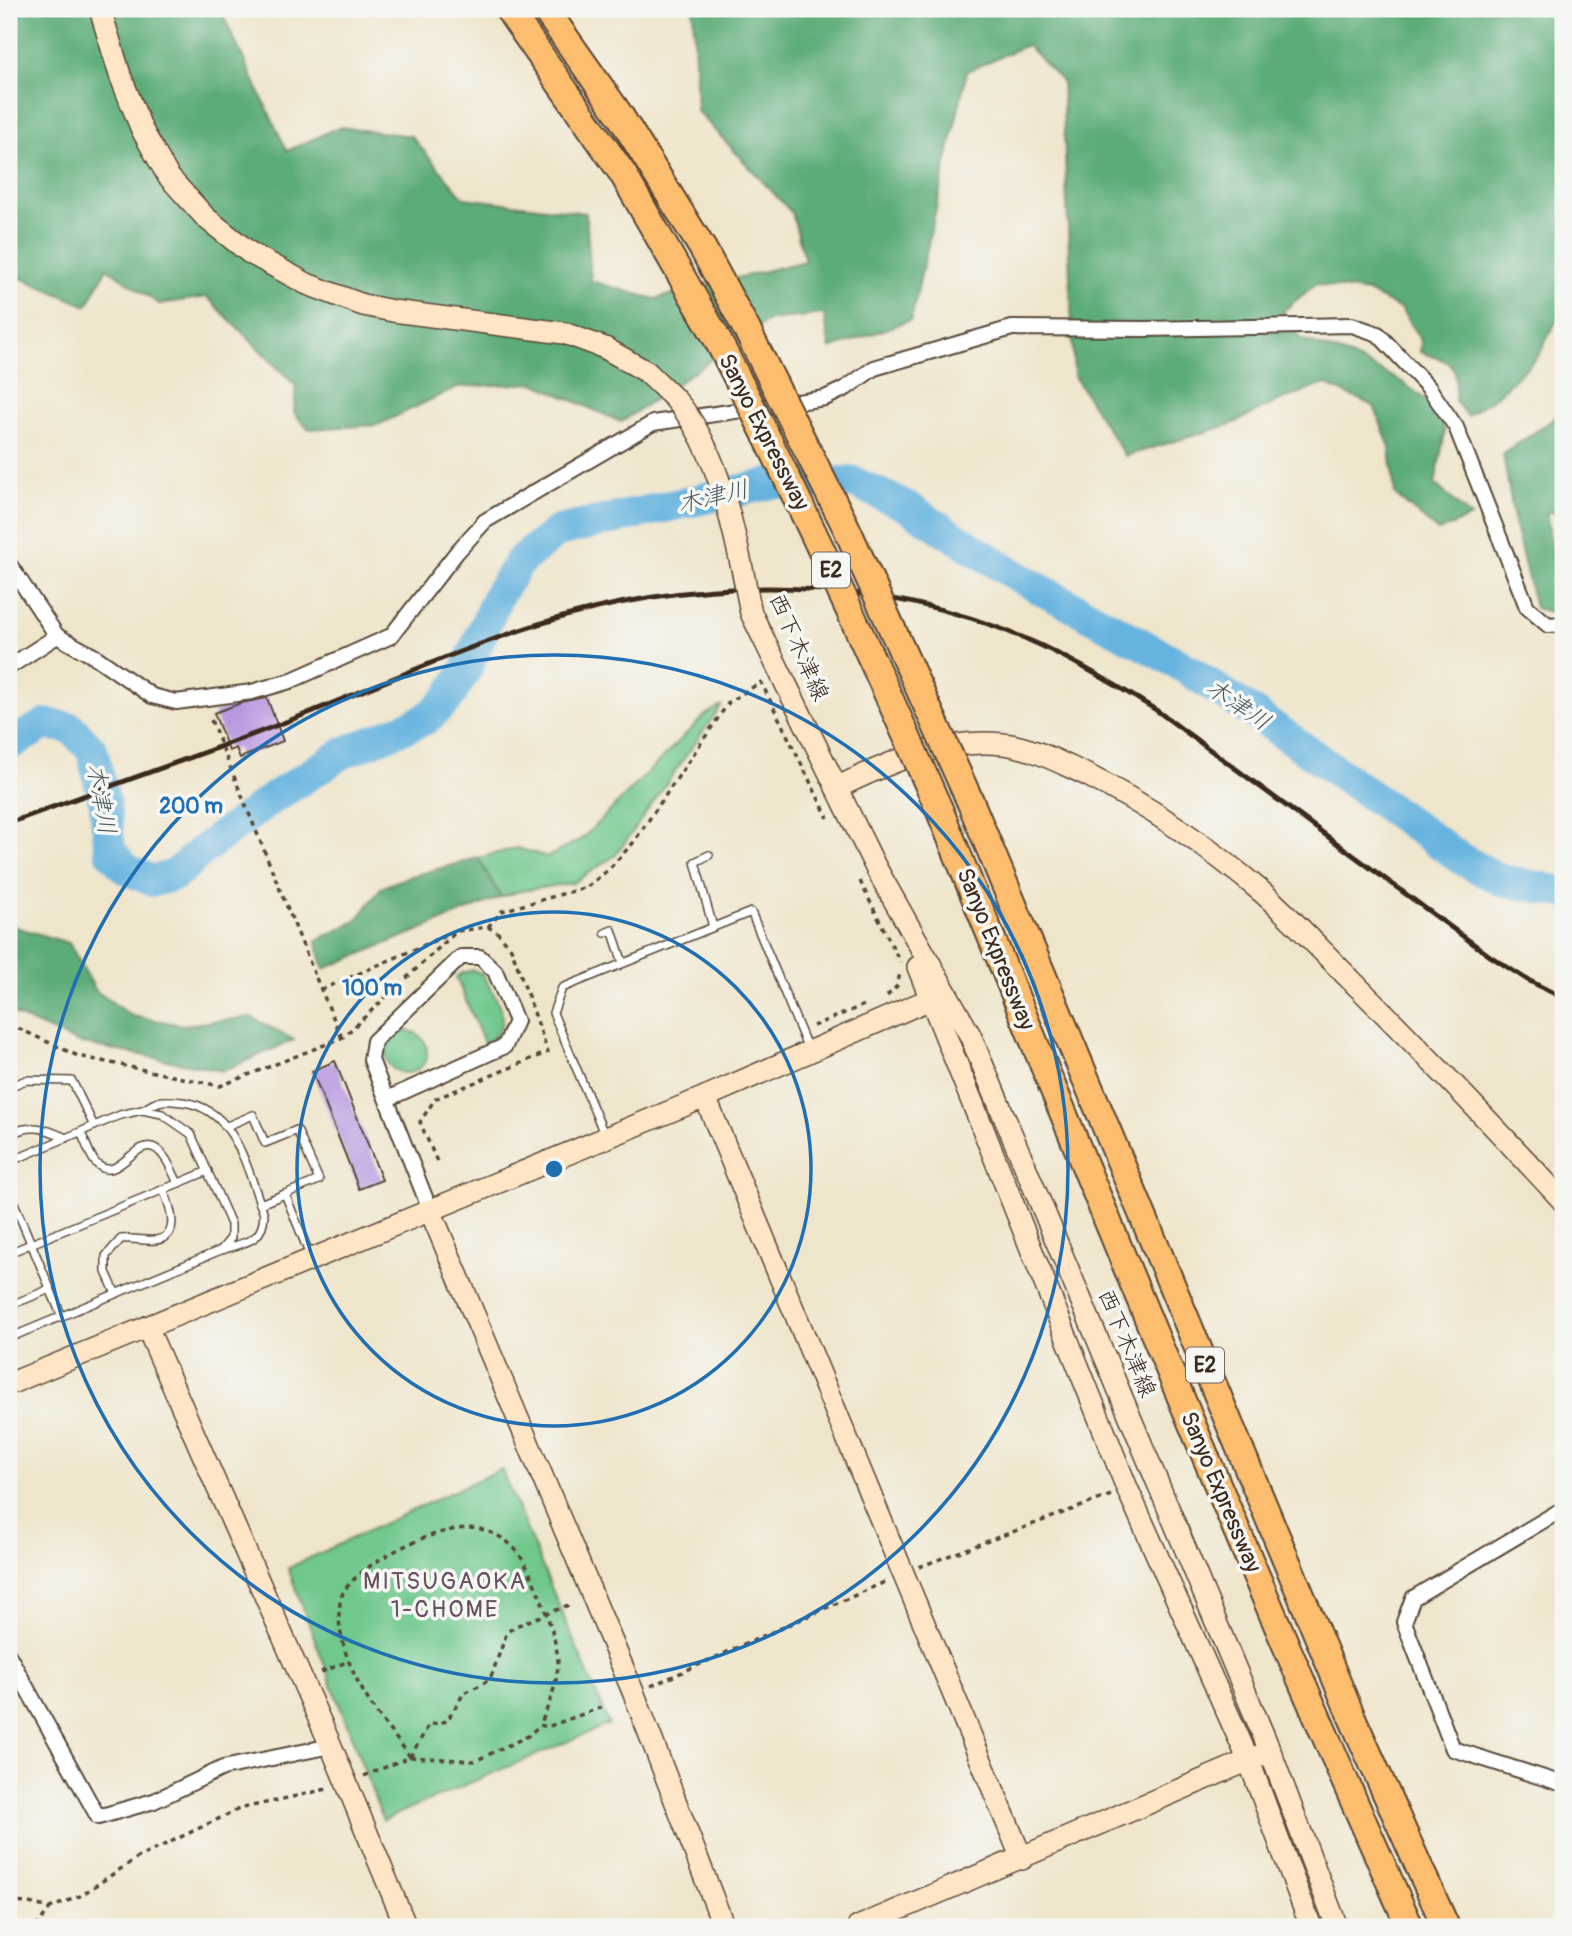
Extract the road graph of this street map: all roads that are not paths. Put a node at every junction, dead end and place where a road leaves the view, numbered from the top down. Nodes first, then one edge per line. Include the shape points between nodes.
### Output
1 (100, 9) edge
2 (508, 9) edge
3 (545, 9) edge
4 (9, 564) edge
5 (1563, 624) edge
6 (57, 636) junction
7 (9, 667) edge
8 (836, 788) junction
9 (709, 855) dead end
10 (713, 927) junction
11 (605, 933) dead end
12 (623, 963) junction
13 (939, 995) junction
14 (809, 1051) junction
15 (9, 1087) edge
16 (705, 1097) junction
17 (387, 1098) junction
18 (142, 1110) junction
19 (94, 1126) junction
20 (227, 1126) junction
21 (81, 1132) junction
22 (9, 1134) edge
23 (605, 1137) junction
24 (66, 1138) junction
25 (9, 1162) edge
26 (208, 1171) junction
27 (178, 1183) junction
28 (163, 1189) junction
29 (9, 1191) edge
30 (285, 1194) junction
31 (1563, 1201) edge
32 (260, 1204) junction
33 (430, 1210) junction
34 (31, 1244) junction
35 (221, 1250) junction
36 (9, 1253) edge
37 (311, 1259) junction
38 (50, 1289) junction
39 (116, 1294) junction
40 (9, 1306) edge
41 (62, 1317) junction
42 (146, 1327) junction
43 (9, 1339) edge
44 (9, 1384) edge
45 (1563, 1509) edge
46 (9, 1656) edge
47 (331, 1746) junction
48 (1270, 1751) junction
49 (1249, 1761) junction
50 (1563, 1784) edge
51 (1022, 1859) junction
52 (406, 1927) edge
53 (724, 1927) edge
54 (858, 1927) edge
55 (1311, 1927) edge
56 (1337, 1927) edge
57 (1410, 1927) edge
58 (1446, 1927) edge

1 - 8 street, 西下木津線, bridge via 142,130 168,176 206,218 250,253 307,284 363,304 564,333 605,348 647,372 676,401 704,445 729,515 751,613
2 - 57 highway, Sanyo Expressway / E2, bridge via 623,174 715,335 855,620 940,809 1106,1220 1314,1713
3 - 58 highway, Sanyo Expressway / E2, bridge via 619,114 703,249 846,527 970,801 1350,1713
4 - 6 street
5 - 6 street via 1548,625 1527,607 1456,427 1429,388 1378,334 1352,325 1324,324 1012,328 874,368 825,398 653,423 485,521 391,636 290,681 252,692 176,702 152,696
6 - 7 street
8 - 13 street, 西下木津線 via 867,873
8 - 31 street via 892,760 960,743 1005,744 1052,758 1114,789 1167,820 1265,895 1464,1092
9 - 10 lane via 695,862
10 - 12 lane
10 - 14 lane via 751,912
11 - 12 lane via 611,930
12 - 23 lane via 562,988 553,1013
13 - 14 street
13 - 48 street, 西下木津線 via 970,1035
13 - 49 street, 西下木津線 via 1127,1488
14 - 16 street
15 - 19 lane via 26,1080 72,1081
16 - 23 street
16 - 51 street
17 - 17 street via 371,1060 374,1041 461,957 481,957 495,971 516,1021 505,1046
17 - 33 street
18 - 19 lane
18 - 20 lane via 159,1099 198,1104
18 - 26 lane via 162,1114 191,1134
19 - 21 lane
20 - 30 lane via 253,1115 265,1143 298,1130 319,1180
20 - 32 lane
21 - 24 lane
21 - 27 lane via 97,1164 106,1169 118,1167 142,1147 154,1149 164,1156
22 - 24 lane via 26,1127
23 - 33 street
24 - 25 lane
26 - 27 lane
26 - 35 lane via 231,1224 231,1238
27 - 28 lane
28 - 34 lane
28 - 39 lane via 173,1214 165,1235 160,1240 121,1239 106,1256 106,1272
29 - 34 lane
30 - 32 lane
30 - 37 lane
32 - 35 lane via 264,1228 257,1237
33 - 37 street
33 - 53 street via 634,1694
34 - 36 lane
34 - 38 lane
35 - 39 lane
37 - 42 street
38 - 40 lane
38 - 41 lane
39 - 41 lane
41 - 43 lane
42 - 44 street
42 - 47 street
45 - 50 street via 1413,1598 1404,1622 1453,1749
46 - 47 street via 98,1817 154,1801 223,1768
47 - 52 street
48 - 49 street
48 - 56 street, 西下木津線
49 - 51 street
49 - 55 street, 西下木津線
51 - 54 street

